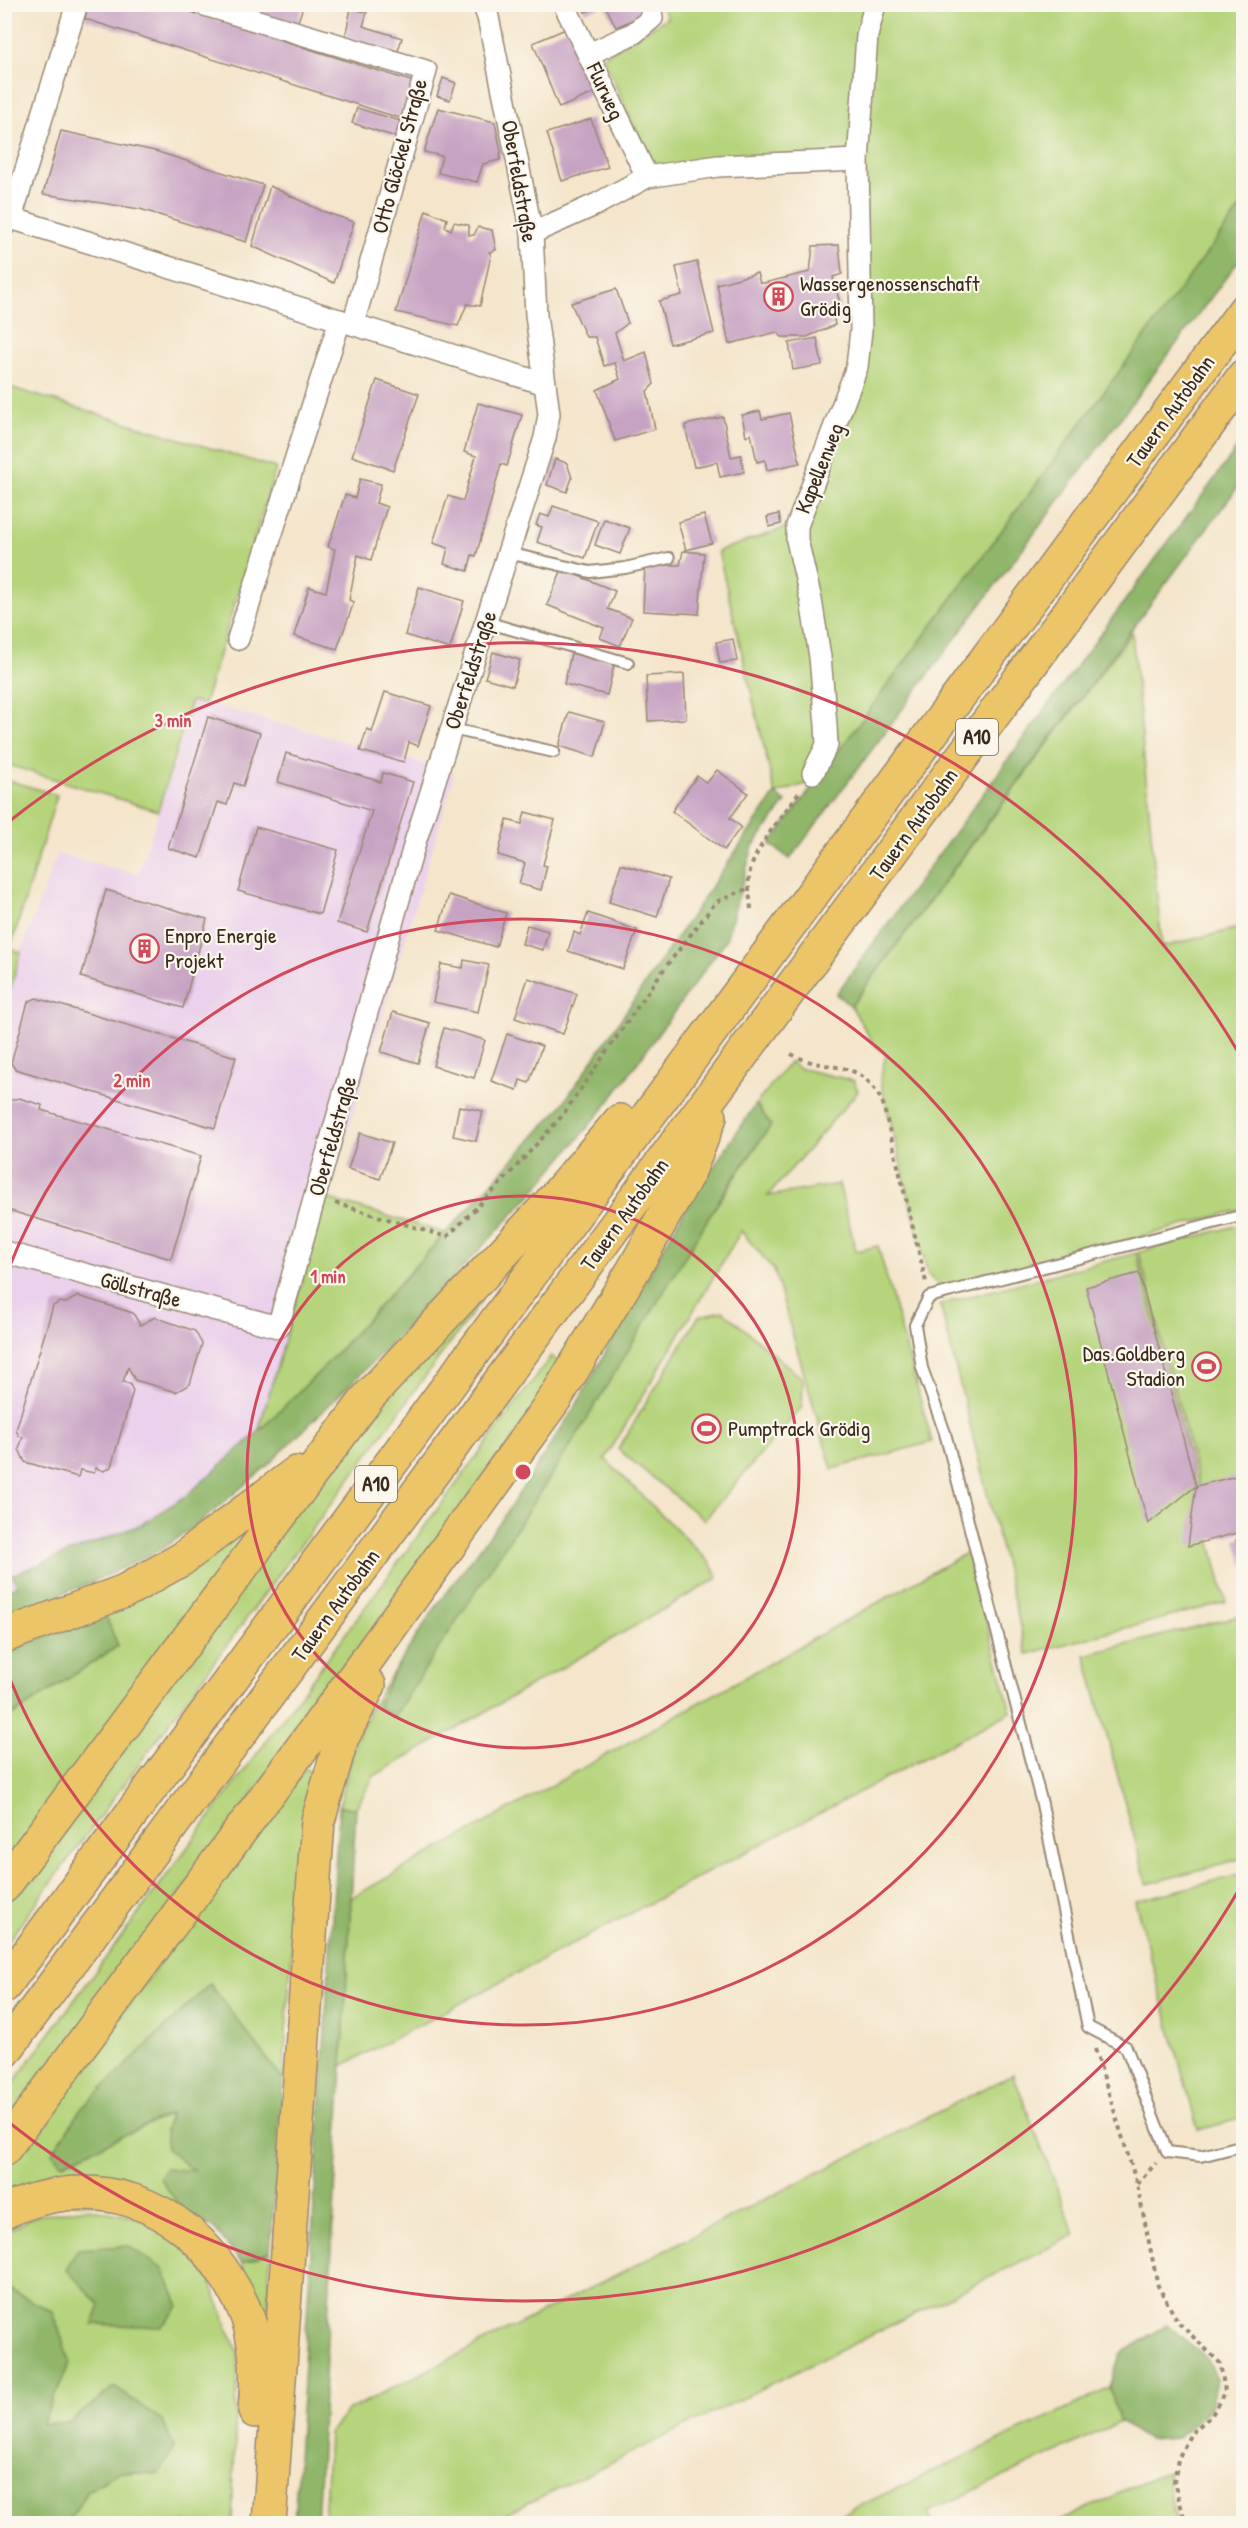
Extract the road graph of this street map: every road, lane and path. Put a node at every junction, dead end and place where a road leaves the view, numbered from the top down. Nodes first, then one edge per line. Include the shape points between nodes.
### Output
1 (77, 4) edge
2 (201, 4) edge
3 (483, 4) edge
4 (564, 4) edge
5 (650, 4) edge
6 (875, 4) edge
7 (589, 54) junction
8 (858, 160) junction
9 (647, 177) junction
10 (7, 220) edge
11 (532, 233) junction
12 (1244, 311) edge
13 (346, 322) junction
14 (1244, 376) edge
15 (545, 384) junction
16 (508, 553) junction
17 (669, 558) dead end
18 (486, 622) junction
19 (238, 639) dead end
20 (628, 663) dead end
21 (452, 729) junction
22 (554, 752) dead end
23 (813, 773) joint
24 (749, 888) junction
25 (751, 909) dead end
26 (748, 982) junction
27 (791, 1054) dead end
28 (726, 1076) junction
29 (314, 1197) junction
30 (1244, 1215) edge
31 (4, 1252) edge
32 (930, 1298) junction
33 (278, 1327) joint
34 (330, 1446) junction
35 (4, 1636) edge
36 (383, 1637) junction
37 (4, 1886) edge
38 (4, 1986) edge
39 (1088, 2026) junction
40 (4, 2052) edge
41 (1244, 2145) edge
42 (4, 2149) edge
43 (1167, 2152) junction
44 (1137, 2184) junction
45 (4, 2212) edge
46 (248, 2523) edge
47 (269, 2523) edge
48 (1186, 2523) edge

1 - 10 street
2 - 13 street, Otto Glöckel Straße via 426,71
3 - 11 street, Oberfeldstraße
4 - 7 street, Flurweg
5 - 7 street via 652,18 633,33
6 - 8 street, Kapellenweg via 867,36
7 - 9 street, Flurweg
8 - 9 street via 718,166
8 - 23 street, Kapellenweg via 861,330 857,367 797,526 820,657 826,725 827,744
9 - 11 street
10 - 13 street
11 - 15 street, Oberfeldstraße via 536,315
12 - 26 highway, Tauern Autobahn / A10
13 - 15 street
13 - 19 street, Otto Glöckel Straße
14 - 28 highway, Tauern Autobahn / A10
15 - 16 street, Oberfeldstraße via 549,414 545,438
16 - 17 lane via 591,573
16 - 18 street, Oberfeldstraße
18 - 20 lane
18 - 21 street, Oberfeldstraße
21 - 22 lane
21 - 29 street, Oberfeldstraße via 416,839
23 - 24 path via 758,851 750,871
24 - 25 path
24 - 29 path via 716,902 661,973 562,1116 447,1237
26 - 34 highway via 676,1045 616,1126 558,1194 369,1396
26 - 38 highway, Tauern Autobahn / A10
27 - 32 path via 851,1070 866,1077 876,1088
28 - 36 highway via 689,1171 556,1397
28 - 40 highway, Tauern Autobahn / A10
29 - 33 street, Oberfeldstraße
30 - 32 lane
31 - 33 street, Göllstraße
32 - 39 lane via 915,1324 922,1368 945,1433 1042,1804
34 - 35 highway via 182,1559 125,1591
34 - 37 highway
36 - 42 highway
36 - 47 highway via 375,1673 341,1740 318,1821
39 - 43 lane via 1126,2048
39 - 44 path
41 - 43 lane via 1201,2156
43 - 44 path
44 - 48 path via 1158,2286 1178,2322 1220,2363 1225,2391 1212,2415 1191,2433 1178,2459 1174,2482
45 - 46 highway via 38,2198 69,2193 102,2195 161,2211 206,2247 240,2299 252,2333 257,2371

